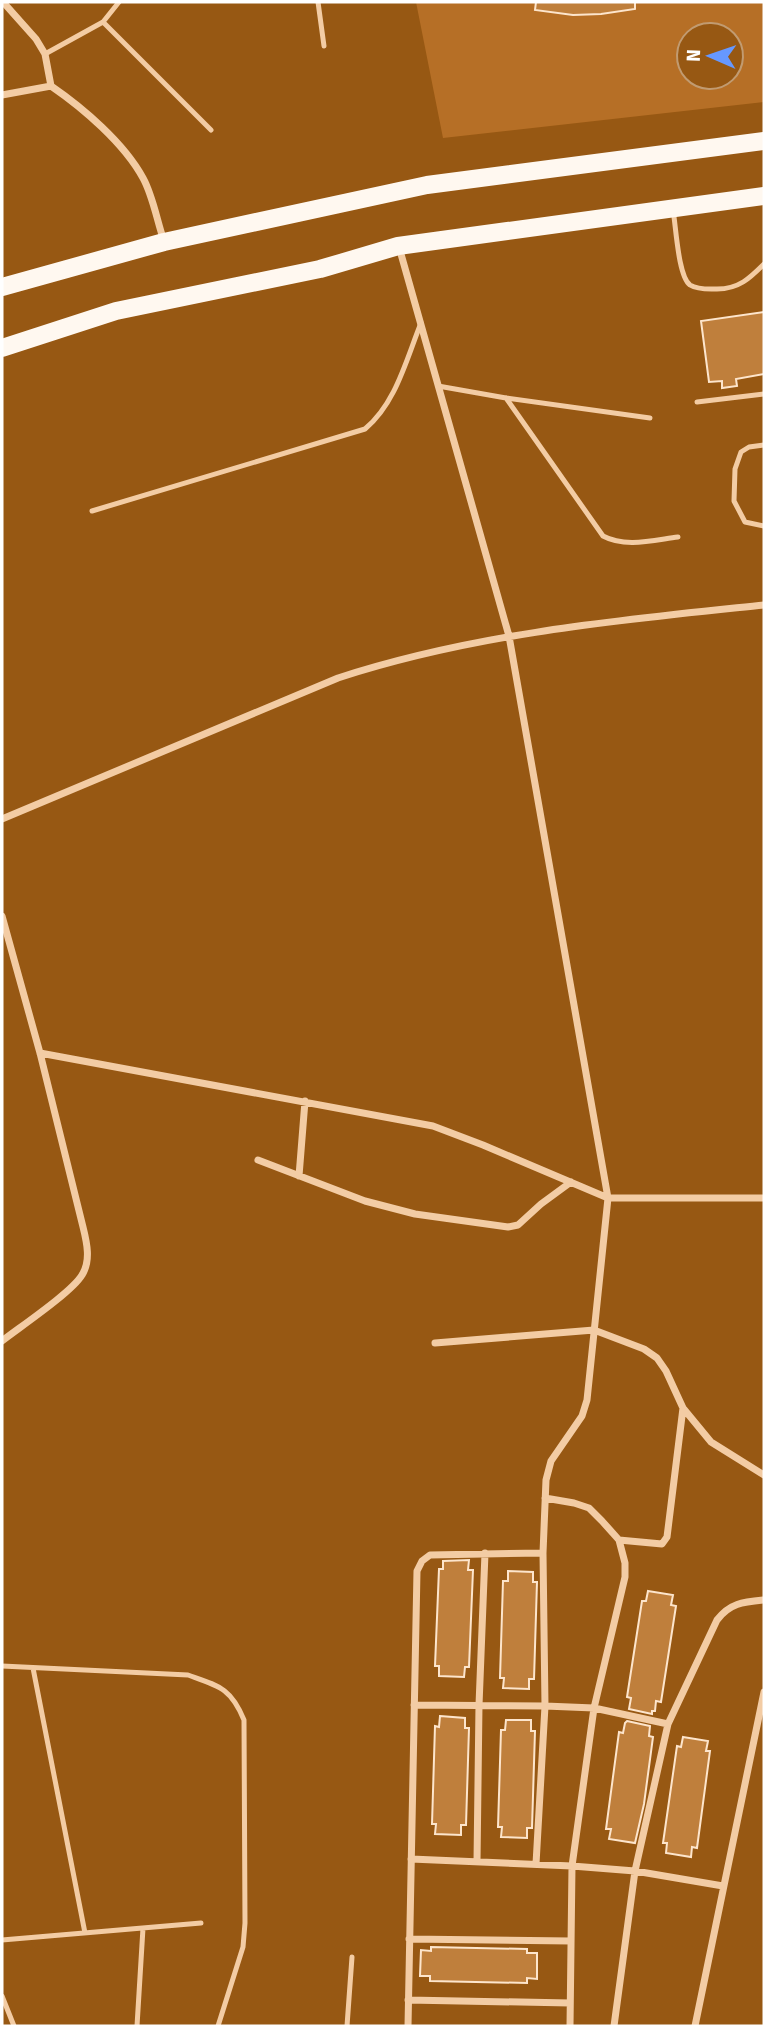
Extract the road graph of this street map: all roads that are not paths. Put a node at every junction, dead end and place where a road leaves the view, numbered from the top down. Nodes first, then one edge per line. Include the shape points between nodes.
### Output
1 (3, 2) edge
2 (119, 2) edge
3 (318, 2) edge
4 (103, 22) junction
5 (324, 46) dead end
6 (45, 54) junction
7 (51, 86) junction
8 (2, 95) edge
9 (211, 130) dead end
10 (764, 141) edge
11 (764, 196) edge
12 (673, 207) junction
13 (164, 243) junction
14 (398, 246) junction
15 (764, 264) edge
16 (2, 287) edge
17 (421, 323) junction
18 (2, 348) edge
19 (439, 386) junction
20 (764, 394) edge
21 (506, 398) junction
22 (697, 402) dead end
23 (650, 418) dead end
24 (764, 444) edge
25 (92, 511) dead end
26 (764, 526) edge
27 (678, 537) dead end
28 (764, 605) edge
29 (509, 636) junction
30 (2, 819) edge
31 (2, 916) edge
32 (40, 1053) junction
33 (305, 1101) junction
34 (258, 1160) dead end
35 (299, 1175) junction
36 (571, 1182) junction
37 (608, 1198) junction
38 (764, 1198) edge
39 (594, 1330) junction
40 (2, 1341) edge
41 (435, 1343) dead end
42 (683, 1408) junction
43 (764, 1475) edge
44 (545, 1498) junction
45 (619, 1540) junction
46 (485, 1553) junction
47 (543, 1553) junction
48 (764, 1600) edge
49 (2, 1666) edge
50 (33, 1668) junction
51 (764, 1692) edge
52 (414, 1705) junction
53 (478, 1705) junction
54 (545, 1706) junction
55 (594, 1708) junction
56 (668, 1724) junction
57 (411, 1859) junction
58 (477, 1862) junction
59 (536, 1864) junction
60 (572, 1866) junction
61 (635, 1871) junction
62 (723, 1886) junction
63 (201, 1923) dead end
64 (143, 1928) junction
65 (85, 1933) junction
66 (409, 1939) junction
67 (2, 1940) edge
68 (570, 1941) junction
69 (352, 1957) dead end
70 (2, 1996) edge
71 (408, 2000) junction
72 (570, 2003) junction
73 (14, 2026) edge
74 (137, 2026) edge
75 (218, 2026) edge
76 (347, 2026) edge
77 (408, 2026) edge
78 (570, 2026) edge
79 (614, 2026) edge
80 (695, 2026) edge

1 - 6 street
2 - 4 lane
3 - 5 lane
4 - 6 lane
4 - 9 lane
6 - 7 street
7 - 8 street
7 - 13 street via 94,120 144,179
10 - 13 main road via 427,185
11 - 12 main road
12 - 14 main road
12 - 15 lane via 688,284 699,289 737,286
13 - 16 main road
14 - 17 street
14 - 18 main road via 320,268 116,311
17 - 19 street
17 - 25 lane via 390,400 365,429
19 - 21 lane
19 - 29 street
20 - 22 lane
21 - 23 lane
21 - 27 lane via 603,536 624,543
24 - 26 lane via 741,452 735,469 734,501 745,522
28 - 29 street
29 - 30 street via 338,678
29 - 37 street
31 - 32 street
32 - 33 street
32 - 40 street via 83,1227 87,1261 70,1288
33 - 35 street
33 - 36 street via 433,1126
34 - 35 street
35 - 36 street via 365,1201 415,1214 508,1227 518,1225
36 - 37 street
37 - 38 street
37 - 39 street
39 - 41 street
39 - 42 street via 657,1358
39 - 44 street via 587,1400 582,1416 551,1461
42 - 43 street via 711,1442
42 - 45 street via 667,1537 654,1545
44 - 45 street via 589,1508
44 - 47 street
45 - 55 street via 625,1577
46 - 47 street
46 - 52 street via 430,1555 417,1571
46 - 53 street
47 - 54 street
48 - 56 street via 725,1609
49 - 50 lane
50 - 65 lane
50 - 75 lane via 188,1675 216,1685 236,1699 244,1720 245,1923 243,1947
51 - 62 street
52 - 53 street
52 - 57 street
53 - 54 street
53 - 58 street
54 - 55 street
54 - 59 street
55 - 56 street
55 - 60 street
56 - 61 street
57 - 58 street
57 - 66 street
58 - 59 street
59 - 60 street
60 - 61 street
60 - 68 street
61 - 62 street
61 - 79 street
62 - 80 street
63 - 64 lane
64 - 65 lane
64 - 74 lane
65 - 67 lane
66 - 68 street
66 - 71 street
68 - 72 street
69 - 76 lane
70 - 73 lane
71 - 72 street
71 - 77 street
72 - 78 street

